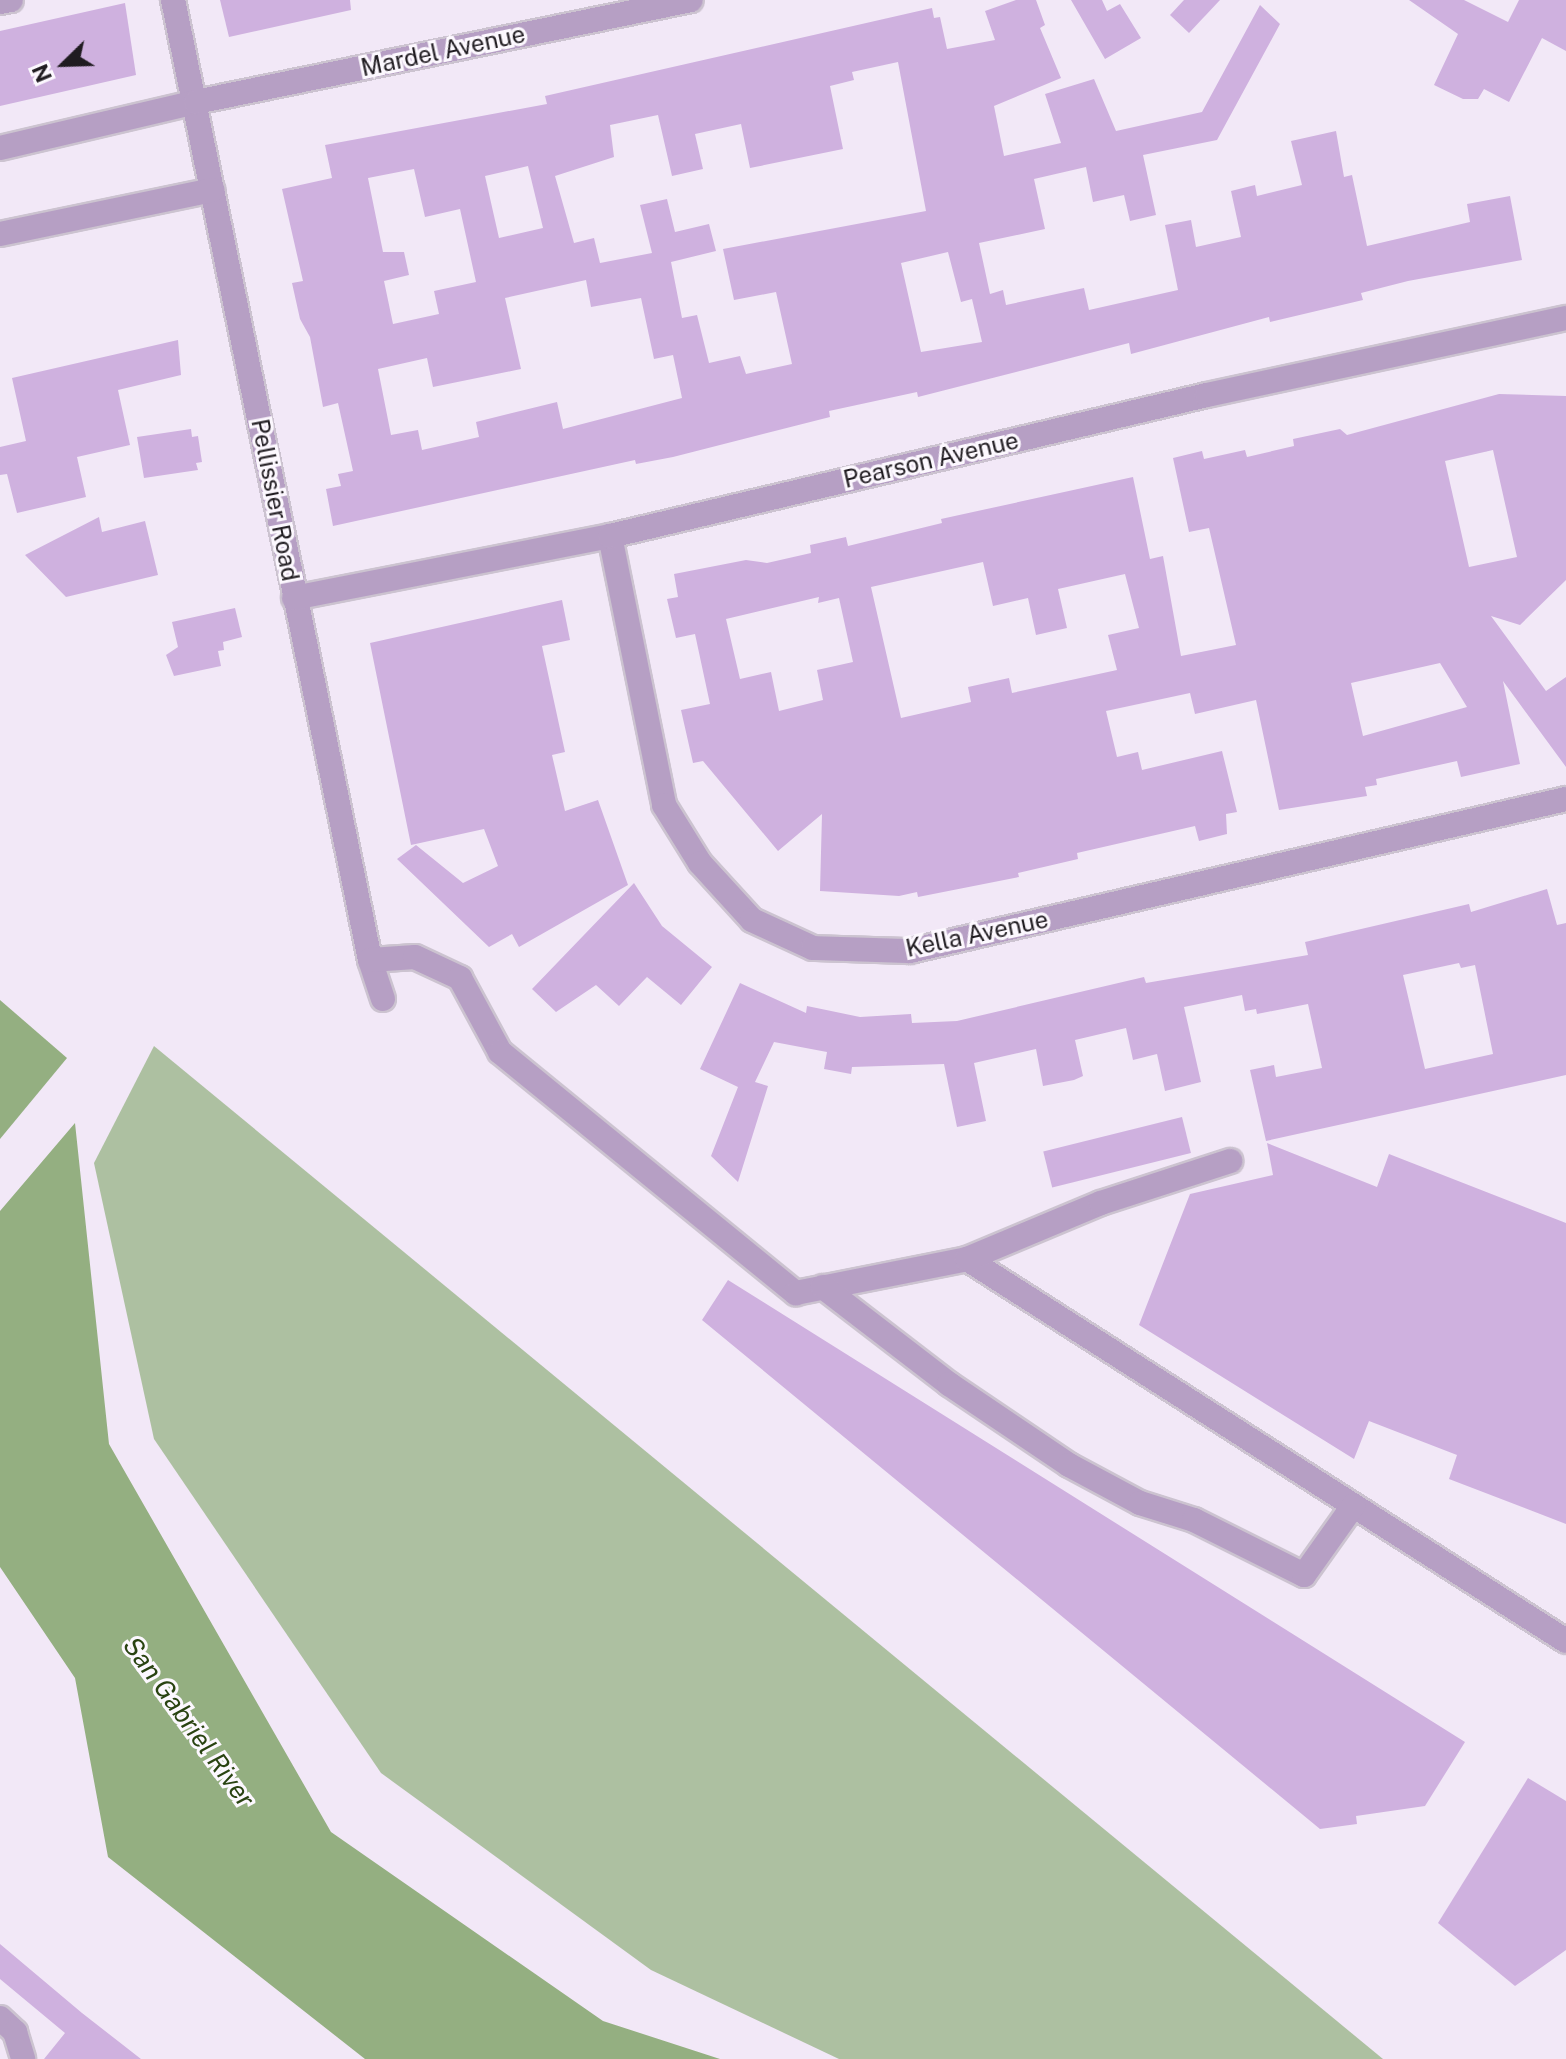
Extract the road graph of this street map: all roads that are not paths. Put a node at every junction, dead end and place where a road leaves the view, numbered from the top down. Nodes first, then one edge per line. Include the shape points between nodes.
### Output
1 (11, 0) edge
2 (173, 0) edge
3 (691, 0) edge
4 (0, 2) edge
5 (196, 102) junction
6 (0, 148) edge
7 (213, 190) junction
8 (0, 234) edge
9 (1566, 318) edge
10 (610, 536) junction
11 (294, 598) junction
12 (1566, 799) edge
13 (370, 960) junction
14 (383, 999) dead end
15 (1230, 1161) dead end
16 (967, 1259) junction
17 (823, 1287) junction
18 (1353, 1506) junction
19 (1566, 1641) edge
20 (0, 2018) edge
21 (25, 2058) edge

1 - 4 street
2 - 5 street, Pellissier Road
3 - 5 street, Mardel Avenue
5 - 6 street, Mardel Avenue
5 - 7 street, Pellissier Road
7 - 8 street
7 - 11 street, Pellissier Road
9 - 10 street, Pearson Avenue via 1207,395
10 - 11 street, Pearson Avenue
10 - 12 street, Kella Avenue via 664,805 700,863 752,920 813,948 910,951
11 - 13 street, Pellissier Road
13 - 14 street, Pellissier Road
13 - 17 street via 415,957 460,978 500,1052 796,1293
15 - 16 street via 1101,1203
16 - 17 street
16 - 18 street
17 - 18 street via 949,1384 1069,1465 1140,1503 1194,1520 1304,1575
18 - 19 street
20 - 21 street via 15,2032

